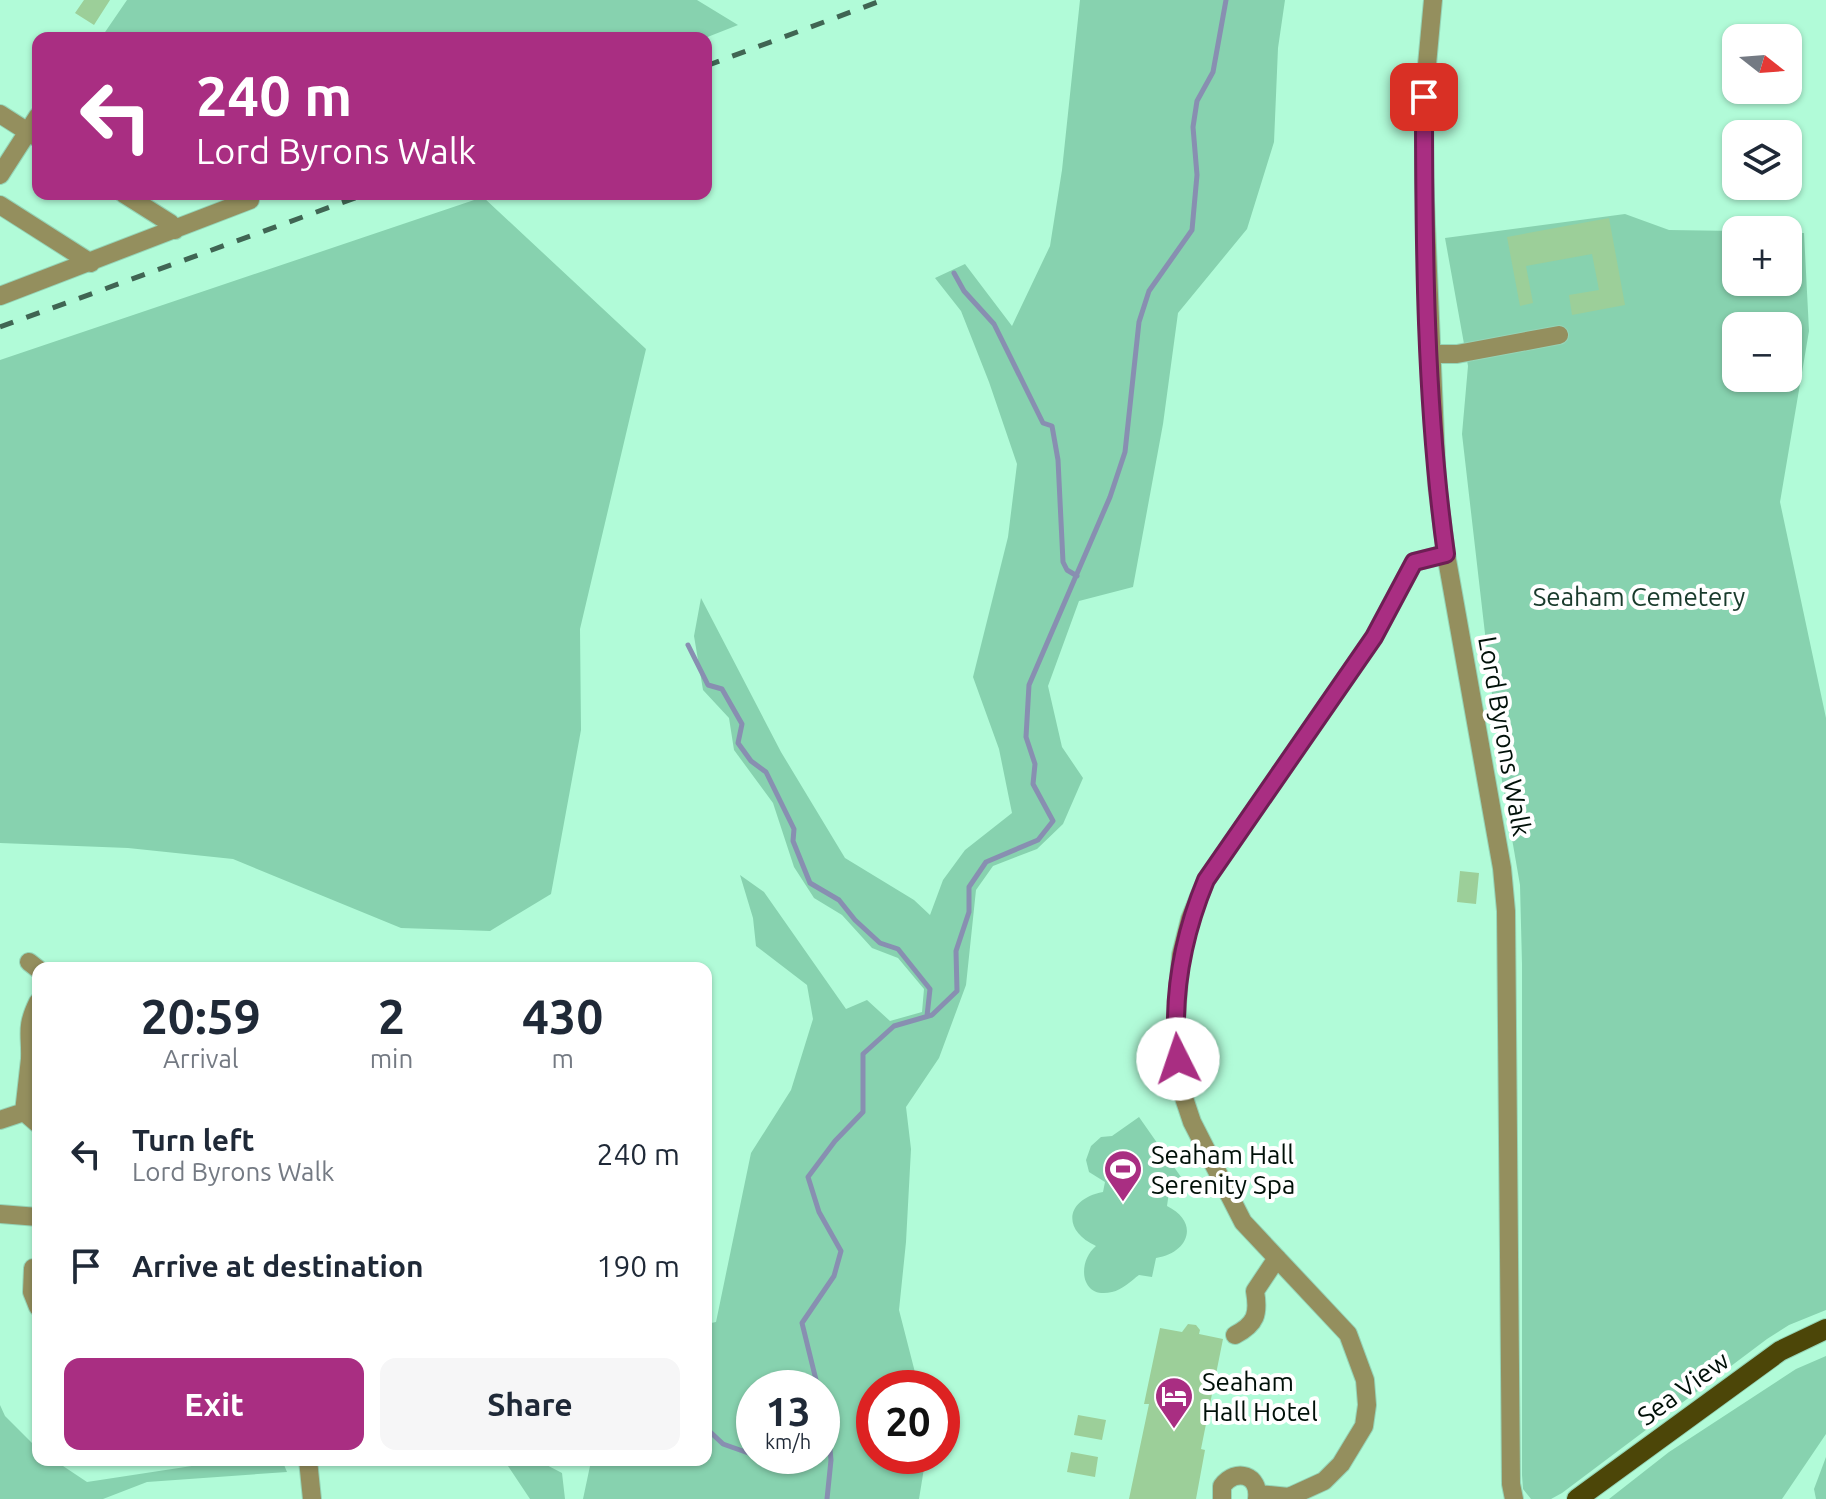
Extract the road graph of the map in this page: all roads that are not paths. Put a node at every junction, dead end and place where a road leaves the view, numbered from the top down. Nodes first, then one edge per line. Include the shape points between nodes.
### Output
1 (1433, 0) edge
2 (0, 114) edge
3 (32, 128) edge
4 (32, 133) edge
5 (0, 175) edge
6 (134, 200) edge
7 (250, 200) dead end
8 (0, 205) edge
9 (175, 230) junction
10 (91, 263) junction
11 (0, 295) edge
12 (1559, 335) dead end
13 (1430, 354) junction
14 (1446, 554) junction
15 (32, 1015) edge
16 (31, 1118) edge
17 (0, 1120) edge
18 (0, 1214) edge
19 (32, 1217) edge
20 (1277, 1258) junction
21 (1826, 1329) edge
22 (1235, 1335) dead end
23 (309, 1466) edge
24 (1512, 1492) edge
25 (1258, 1496) edge
26 (312, 1499) edge
27 (1222, 1499) edge
28 (1577, 1499) edge

1 - 13 street, Lord Byrons Walk via 1424,97
2 - 3 street
4 - 5 street
6 - 9 street
7 - 9 street
8 - 10 street
9 - 10 street
10 - 11 street
12 - 13 street
13 - 14 street, Lord Byrons Walk
14 - 20 street via 1414,562 1374,637 1206,880 1181,955 1175,1029 1181,1089 1243,1222
14 - 24 street, Lord Byrons Walk via 1506,911
15 - 16 street
16 - 17 street
18 - 19 street
20 - 22 street via 1255,1291 1256,1321
20 - 25 street via 1348,1334 1365,1380 1367,1405 1354,1447 1324,1481 1289,1497
21 - 28 main road, Sea View via 1767,1360
23 - 26 street
25 - 27 street via 1250,1477 1237,1474 1222,1486

